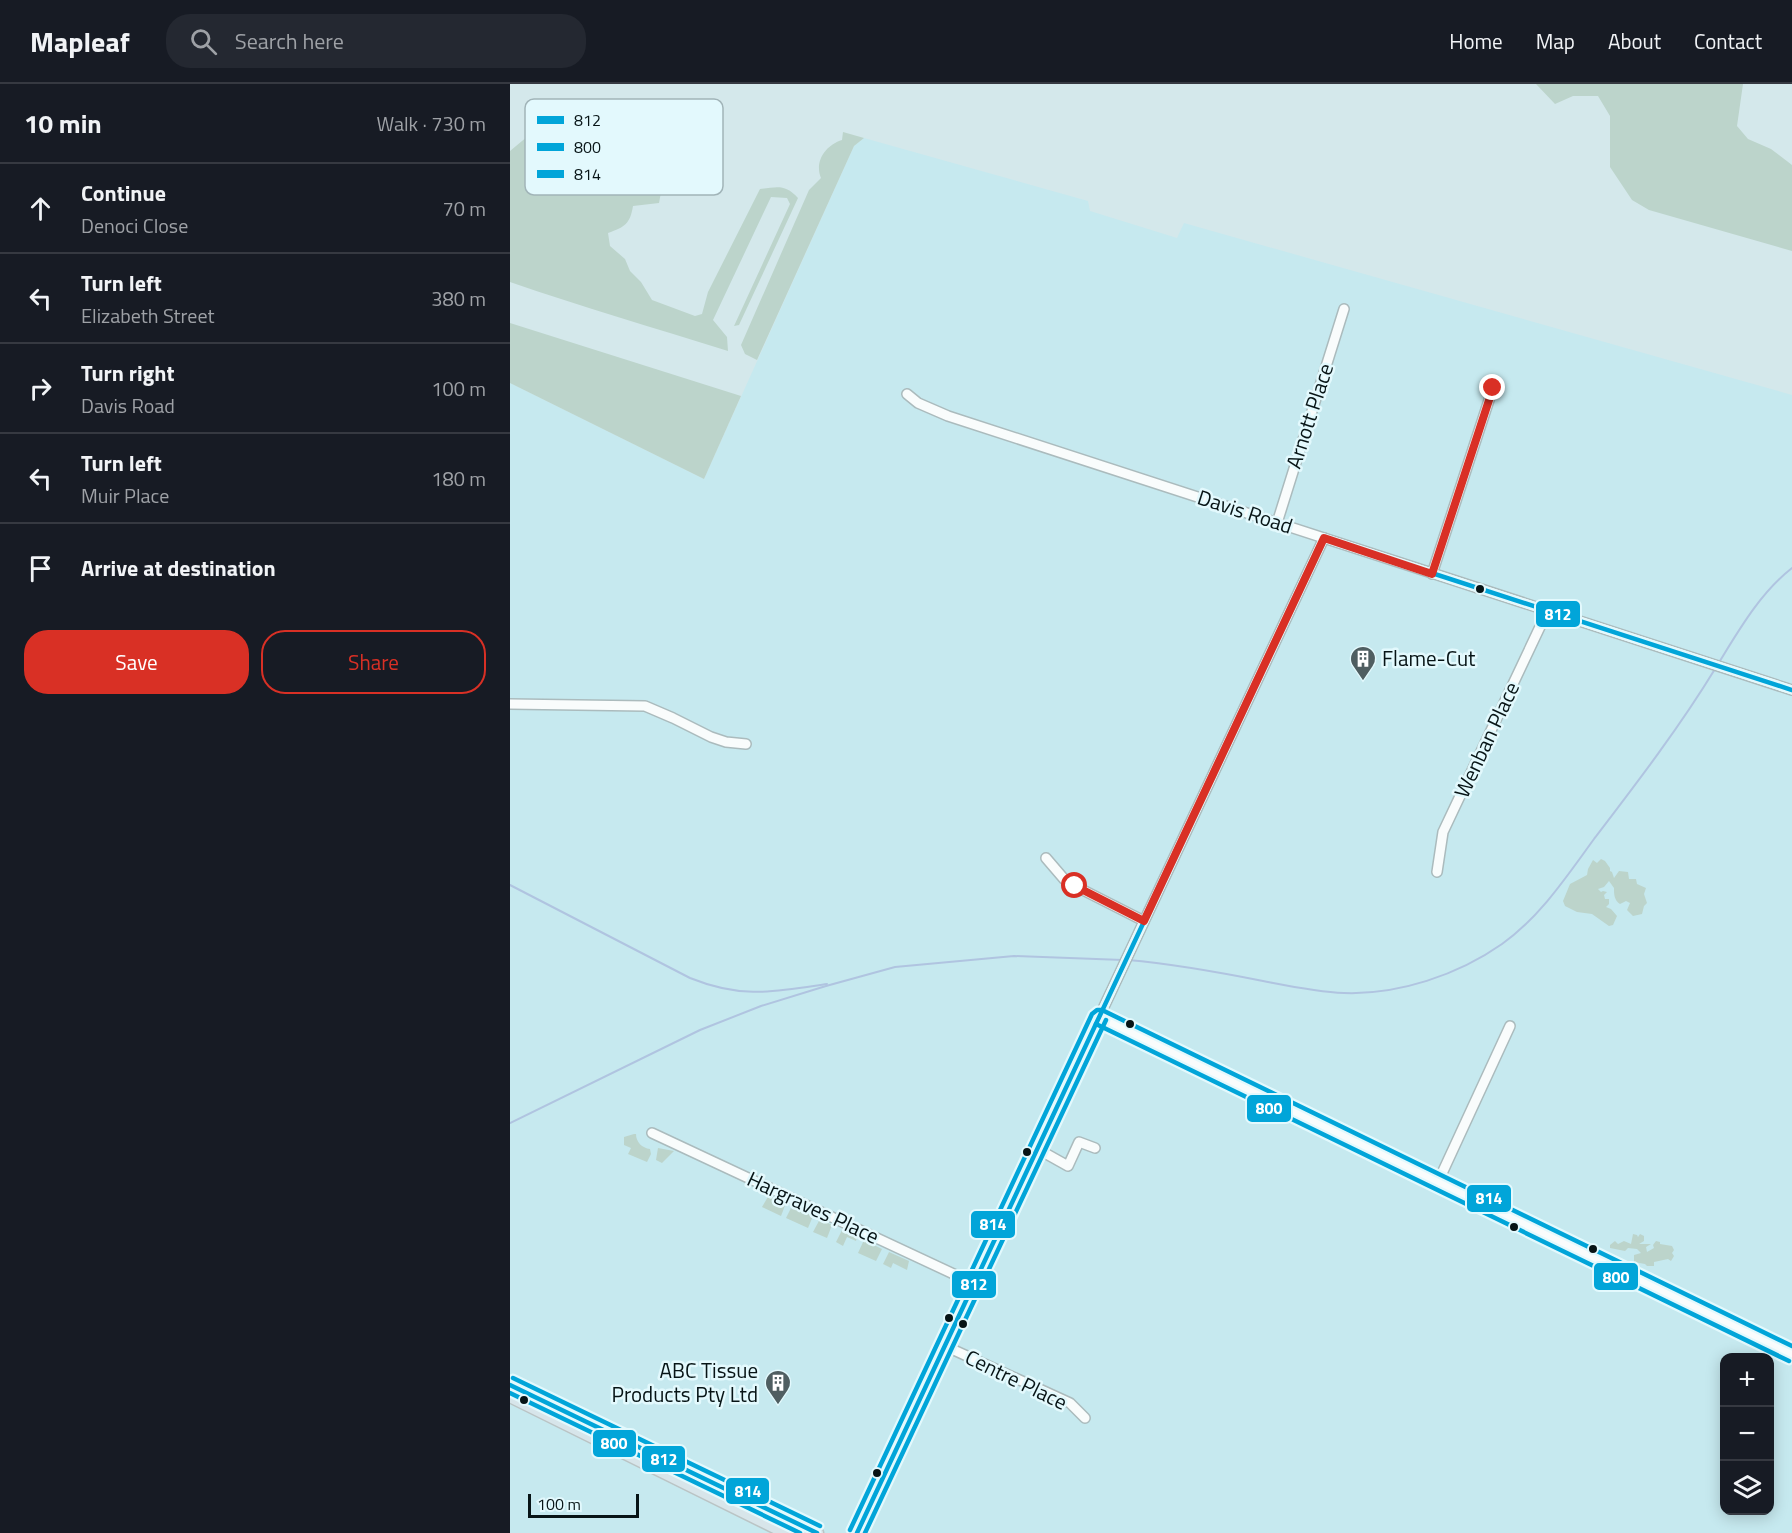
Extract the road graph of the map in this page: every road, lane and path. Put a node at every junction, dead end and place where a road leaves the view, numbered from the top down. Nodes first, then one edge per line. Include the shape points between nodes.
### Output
1 (1344, 309) dead end
2 (1493, 388) dead end
3 (907, 394) dead end
4 (1276, 522) junction
5 (1324, 538) junction
6 (1432, 574) junction
7 (1547, 612) junction
8 (1792, 690) edge
9 (510, 704) edge
10 (746, 744) dead end
11 (1046, 858) dead end
12 (1437, 872) dead end
13 (1144, 921) junction
14 (1100, 1017) junction
15 (1510, 1026) dead end
16 (652, 1133) dead end
17 (1039, 1146) junction
18 (1095, 1148) dead end
19 (1438, 1182) junction
20 (975, 1284) junction
21 (945, 1346) junction
22 (1792, 1354) edge
23 (510, 1385) edge
24 (510, 1396) edge
25 (1085, 1418) dead end
26 (787, 1533) edge
27 (817, 1533) edge
28 (858, 1533) edge

1 - 4 street, Arnott Place
2 - 6 street
3 - 4 street, Davis Road via 948,416
4 - 5 street, Davis Road
5 - 6 street, Davis Road
5 - 13 street
6 - 7 street, Davis Road
7 - 8 street, Davis Road
7 - 12 street, Wenban Place via 1443,832
9 - 10 street via 645,706 711,737
11 - 13 street via 1064,879
13 - 14 street
14 - 17 street
14 - 19 street
15 - 19 street
16 - 20 street, Hargraves Place
17 - 18 street via 1068,1166 1079,1142
17 - 20 street
19 - 22 street
20 - 21 street
21 - 25 street, Centre Place via 1070,1403
21 - 28 street
23 - 27 main road
24 - 26 main road

